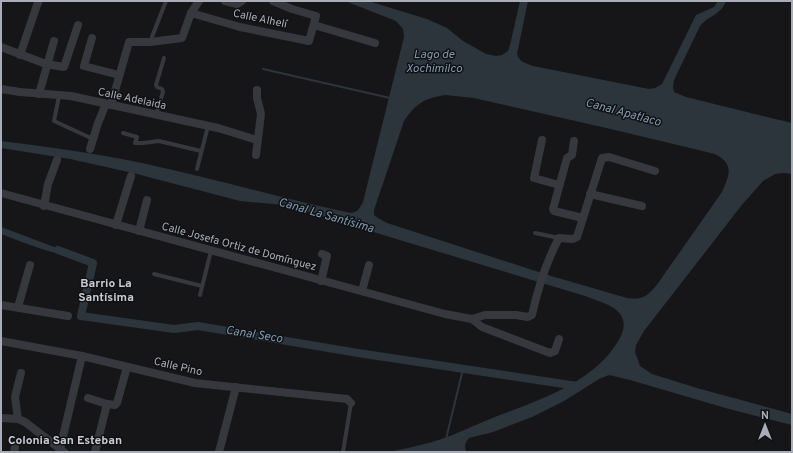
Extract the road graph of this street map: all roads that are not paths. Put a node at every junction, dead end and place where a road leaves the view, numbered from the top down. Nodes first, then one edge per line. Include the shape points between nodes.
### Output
1 (39, 1) edge
2 (166, 1) edge
3 (199, 1) edge
4 (224, 1) edge
5 (242, 1) edge
6 (273, 1) edge
7 (191, 13) junction
8 (78, 25) dead end
9 (314, 25) junction
10 (92, 38) dead end
11 (54, 41) dead end
12 (150, 42) junction
13 (375, 43) dead end
14 (1, 47) edge
15 (20, 54) junction
16 (164, 58) dead end
17 (46, 64) junction
18 (119, 75) junction
19 (1, 89) edge
20 (258, 90) dead end
21 (39, 94) junction
22 (60, 96) junction
23 (108, 105) junction
24 (156, 115) junction
25 (208, 126) junction
26 (122, 133) dead end
27 (93, 139) junction
28 (257, 140) junction
29 (542, 140) dead end
30 (574, 141) dead end
31 (90, 149) dead end
32 (201, 151) junction
33 (256, 155) dead end
34 (57, 160) dead end
35 (197, 169) dead end
36 (655, 171) dead end
37 (131, 176) dead end
38 (559, 185) junction
39 (1, 194) edge
40 (590, 194) junction
41 (147, 200) dead end
42 (44, 206) junction
43 (642, 206) dead end
44 (583, 218) junction
45 (116, 225) junction
46 (139, 231) junction
47 (535, 233) dead end
48 (559, 238) junction
49 (210, 250) junction
50 (322, 254) dead end
51 (30, 265) dead end
52 (369, 265) dead end
53 (154, 274) dead end
54 (321, 280) junction
55 (202, 286) junction
56 (362, 291) junction
57 (200, 295) dead end
58 (1, 305) edge
59 (18, 307) junction
60 (68, 316) dead end
61 (472, 320) junction
62 (559, 339) dead end
63 (1, 341) edge
64 (82, 356) junction
65 (127, 367) junction
66 (21, 373) dead end
67 (236, 387) junction
68 (88, 398) dead end
69 (351, 403) joint
70 (107, 404) junction
71 (1, 418) edge
72 (18, 420) junction
73 (62, 451) edge
74 (95, 452) edge
75 (219, 452) edge
76 (343, 452) edge

1 - 15 street
2 - 12 lane
3 - 7 street
4 - 5 street via 237,4
6 - 9 street via 316,16
7 - 9 street, Calle Alhelí via 240,27 309,41
7 - 12 street via 182,38
8 - 17 street via 64,67
9 - 13 street
10 - 18 street via 84,66
11 - 17 street
12 - 18 street via 129,42
14 - 15 street
15 - 17 street
16 - 24 lane via 156,85 163,92
17 - 21 street
18 - 23 street
19 - 21 street, Calle Adelaida
20 - 28 street via 262,114
21 - 22 street, Calle Adelaida
22 - 23 street, Calle Adelaida via 71,96
22 - 27 lane via 54,121
23 - 24 street, Calle Adelaida
23 - 27 street
24 - 25 street, Calle Adelaida
25 - 28 street, Calle Adelaida
25 - 32 lane
26 - 32 lane via 137,137 135,142 159,141
27 - 31 street
28 - 33 street
29 - 38 street via 534,178
30 - 38 street via 572,156 567,158
32 - 35 lane
34 - 42 street via 48,184
36 - 40 street via 602,158
37 - 45 street
38 - 44 street via 554,211
39 - 42 street, Calle Josefa Ortiz de Domínguez
40 - 43 street
40 - 44 street
41 - 46 street
42 - 45 street, Calle Josefa Ortiz de Domínguez
44 - 48 street via 575,239
45 - 46 street, Calle Josefa Ortiz de Domínguez
46 - 49 street, Calle Josefa Ortiz de Domínguez
47 - 48 lane
48 - 61 street via 537,291 532,315 485,315
49 - 54 street, Calle Josefa Ortiz de Domínguez
49 - 55 lane
50 - 54 street via 327,256
51 - 59 street
52 - 56 street
53 - 55 lane
54 - 56 street, Calle Josefa Ortiz de Domínguez
55 - 57 lane
56 - 61 street, Calle Josefa Ortiz de Domínguez
58 - 59 street
59 - 60 street
61 - 62 street via 482,327 550,353 555,351
63 - 64 street, Calle Pino
64 - 65 street, Calle Pino
64 - 73 street
65 - 67 street, Calle Pino via 195,383
65 - 70 street via 117,403
66 - 72 street via 15,396
67 - 69 street, Calle Pino via 347,399
67 - 75 street
68 - 70 street
69 - 76 lane
70 - 74 street
71 - 72 street
72 - 73 street via 25,422

